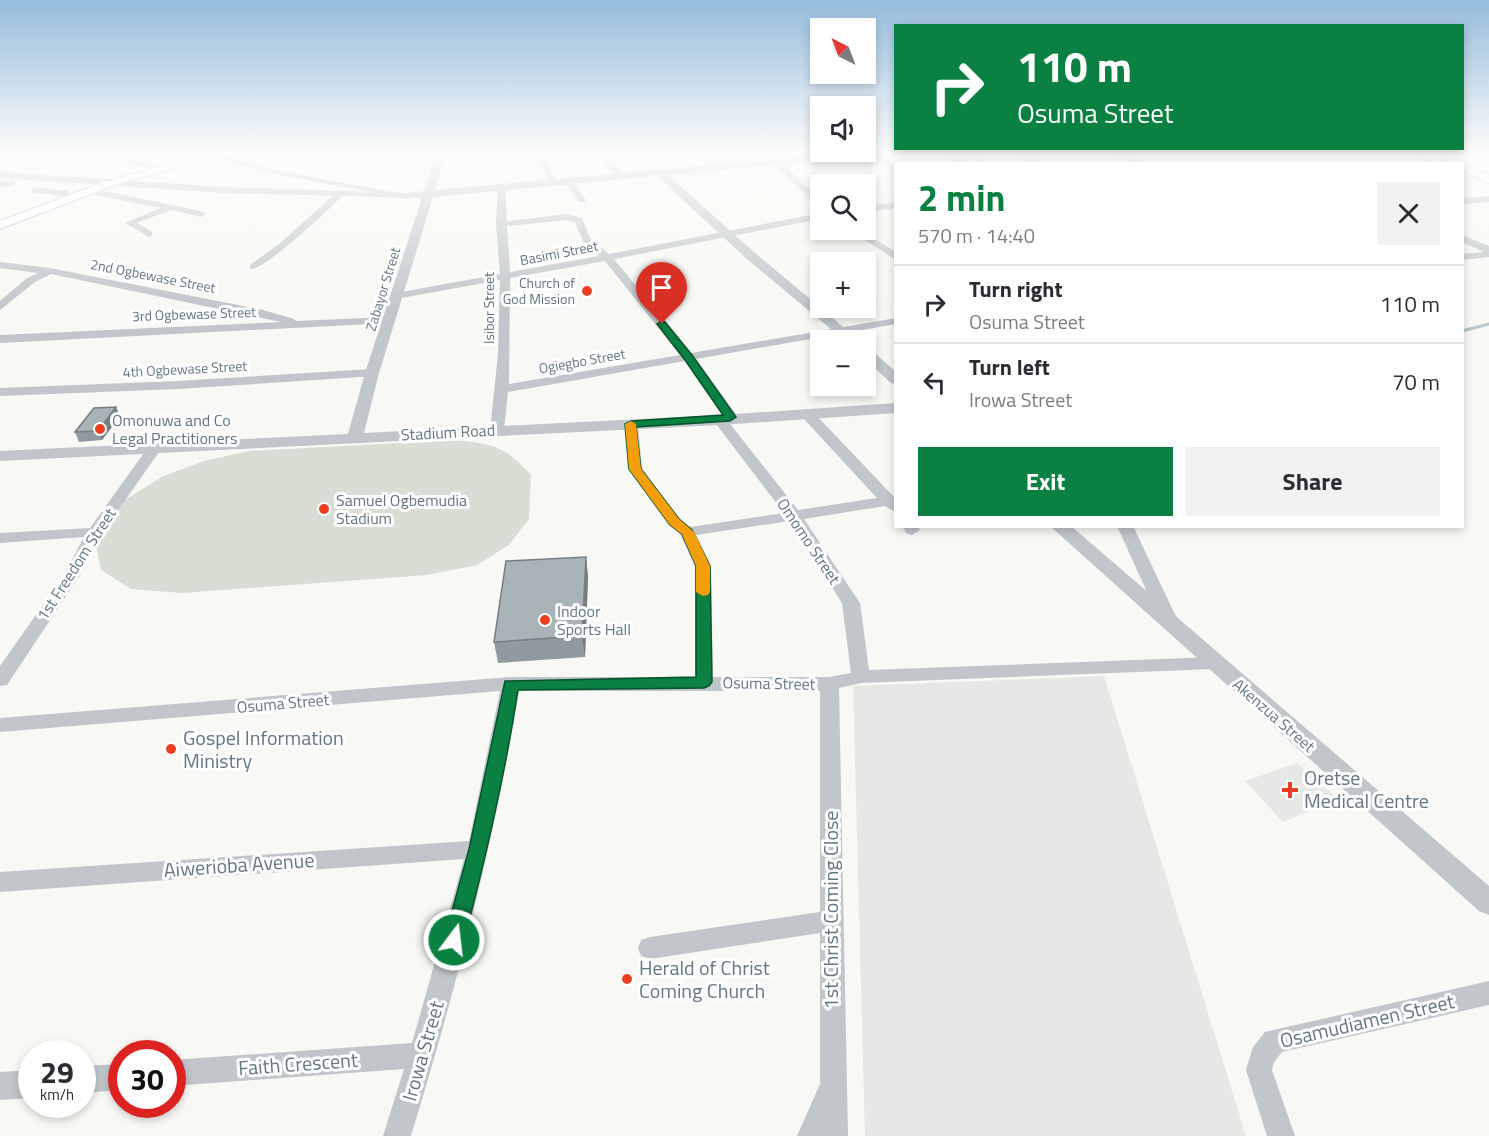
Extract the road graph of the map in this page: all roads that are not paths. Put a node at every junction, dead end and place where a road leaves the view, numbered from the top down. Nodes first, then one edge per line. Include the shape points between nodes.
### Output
1 (41, 204) edge
2 (54, 204) edge
3 (156, 204) edge
4 (329, 204) edge
5 (424, 204) edge
6 (501, 204) edge
7 (694, 204) edge
8 (894, 205) edge
9 (876, 208) edge
10 (168, 209) junction
11 (201, 214) dead end
12 (810, 218) edge
13 (0, 219) edge
14 (501, 224) junction
15 (0, 225) edge
16 (149, 234) dead end
17 (727, 234) junction
18 (1464, 239) edge
19 (870, 240) edge
20 (1489, 249) edge
21 (1489, 254) edge
22 (894, 256) edge
23 (1464, 257) edge
24 (608, 258) junction
25 (0, 265) edge
26 (254, 267) dead end
27 (50, 271) junction
28 (505, 277) junction
29 (396, 296) junction
30 (0, 307) edge
31 (390, 320) junction
32 (894, 321) edge
33 (298, 324) junction
34 (841, 330) edge
35 (847, 330) edge
36 (810, 337) edge
37 (0, 339) edge
38 (689, 358) junction
39 (876, 361) edge
40 (372, 373) junction
41 (894, 378) edge
42 (503, 389) junction
43 (0, 392) edge
44 (894, 408) edge
45 (808, 414) junction
46 (725, 419) junction
47 (631, 424) junction
48 (497, 430) junction
49 (355, 437) junction
50 (154, 449) junction
51 (0, 456) edge
52 (892, 505) edge
53 (795, 517) junction
54 (1061, 528) edge
55 (1126, 528) edge
56 (95, 532) junction
57 (687, 532) junction
58 (0, 538) edge
59 (1172, 626) junction
60 (1214, 663) junction
61 (861, 677) junction
62 (0, 680) edge
63 (704, 682) junction
64 (511, 684) junction
65 (829, 684) junction
66 (0, 724) edge
67 (479, 849) junction
68 (0, 882) edge
69 (1489, 903) edge
70 (831, 921) junction
71 (650, 948) dead end
72 (1489, 993) edge
73 (423, 1055) junction
74 (186, 1072) edge
75 (18, 1085) edge
76 (0, 1086) edge
77 (832, 1088) junction
78 (397, 1136) edge
79 (811, 1136) edge
80 (834, 1136) edge
81 (1281, 1136) edge

1 - 13 main road
2 - 15 main road
3 - 10 street
4 - 26 street
5 - 29 street, Zabayor Street
6 - 14 street, Isibor Street
7 - 17 street
8 - 9 street
10 - 11 street
10 - 16 street via 130,223
12 - 17 street, Basimi Street
14 - 24 street, Omomo Street via 567,217 579,220 586,239
14 - 28 street, Isibor Street
17 - 24 street, Basimi Street
17 - 34 street
18 - 20 street
19 - 22 street
21 - 23 street
24 - 28 street, Basimi Street
24 - 38 street, Omomo Street
25 - 27 street, 2nd Ogbewase Street
27 - 30 street via 31,280
27 - 33 street, 2nd Ogbewase Street via 263,313
28 - 29 street, Basimi Street
28 - 42 street, Isibor Street
29 - 31 street, Zabayor Street
31 - 33 street, 3rd Ogbewase Street
31 - 40 street, Zabayor Street
32 - 35 street, Ogiegbo Street
33 - 37 street, 3rd Ogbewase Street
36 - 38 street, Ogiegbo Street
38 - 42 street, Ogiegbo Street
38 - 46 street, Omomo Street
39 - 41 street
40 - 43 street, 4th Ogbewase Street
40 - 49 street, Zabayor Street
42 - 48 street, Isibor Street
44 - 45 street, Stadium Road
45 - 46 street, Stadium Road
45 - 52 street
46 - 47 street, Stadium Road
46 - 53 street, Omomo Street
47 - 48 street, Stadium Road
47 - 57 street via 635,469
48 - 49 street, Stadium Road
49 - 50 street, Stadium Road
50 - 51 street, Stadium Road
50 - 56 street, 1st Freedom Street
52 - 53 street
53 - 57 street
53 - 61 street, Omomo Street via 851,603
54 - 59 street, Akenzua Street
55 - 59 street
56 - 58 street
56 - 62 street, 1st Freedom Street via 72,575
57 - 63 street via 703,566
59 - 60 street, Akenzua Street
60 - 61 street, Osuma Street
60 - 69 street, Akenzua Street
61 - 65 street, Osuma Street
63 - 64 street, Osuma Street
63 - 65 street, Osuma Street
64 - 66 street, Osuma Street
64 - 67 street, Irowa Street
65 - 70 street, 1st Christ Coming Close
67 - 68 street, Aiwerioba Avenue
67 - 73 street, Irowa Street
70 - 71 street
70 - 77 street, 1st Christ Coming Close
72 - 81 street, Osamudiamen Street via 1274,1041 1262,1056 1259,1070
73 - 74 street, Faith Crescent
73 - 78 street, Irowa Street
75 - 76 street
77 - 79 street
77 - 80 street, 1st Christ Coming Close

